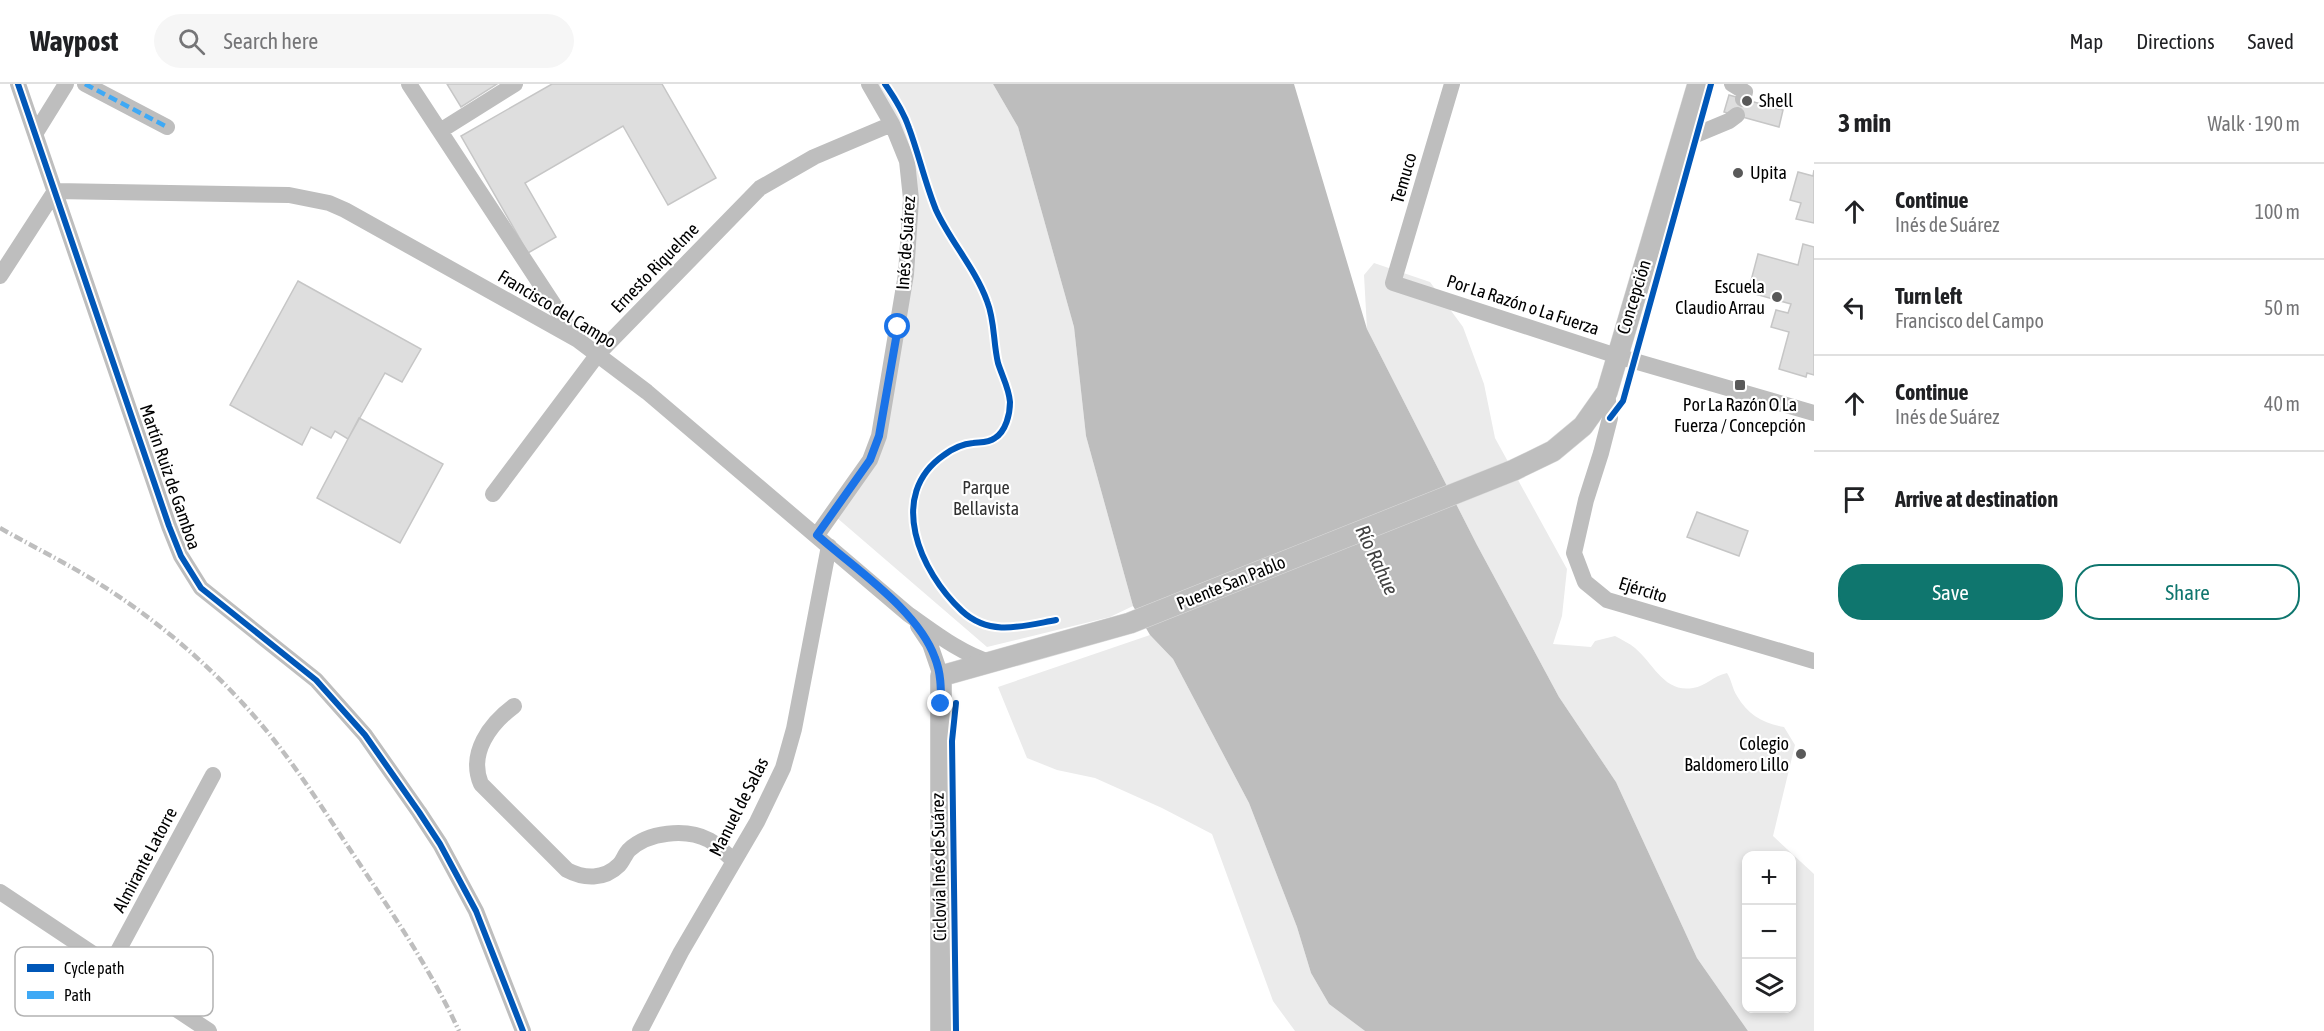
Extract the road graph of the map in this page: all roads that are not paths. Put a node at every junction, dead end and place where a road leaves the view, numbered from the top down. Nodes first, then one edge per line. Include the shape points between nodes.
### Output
1 (18, 84) edge
2 (66, 84) edge
3 (84, 84) edge
4 (409, 84) edge
5 (515, 84) edge
6 (869, 84) edge
7 (1452, 84) edge
8 (1698, 84) edge
9 (1737, 115) dead end
10 (892, 124) junction
11 (167, 127) dead end
12 (440, 131) junction
13 (35, 134) junction
14 (1681, 141) junction
15 (55, 190) junction
16 (0, 276) edge
17 (1394, 283) joint
18 (578, 340) junction
19 (598, 354) junction
20 (1617, 356) junction
21 (1606, 392) junction
22 (1814, 413) edge
23 (1514, 470) joint
24 (493, 494) dead end
25 (823, 541) junction
26 (908, 614) junction
27 (1814, 661) edge
28 (993, 663) junction
29 (940, 676) junction
30 (514, 706) dead end
31 (213, 776) dead end
32 (735, 861) junction
33 (0, 892) edge
34 (85, 947) edge
35 (120, 947) edge
36 (187, 1016) edge
37 (209, 1031) edge
38 (523, 1031) edge
39 (639, 1031) edge
40 (941, 1031) edge

1 - 13 street, Martín Ruiz de Gamboa
2 - 13 street
3 - 11 street
4 - 12 street
5 - 12 street
6 - 10 street, Inés de Suárez
7 - 17 street, Temuco
8 - 14 main road, Concepción
9 - 14 street
10 - 19 street, Ernesto Riquelme via 814,157 760,188
10 - 25 street, Inés de Suárez via 907,161 911,199 906,274 879,436 870,460
12 - 18 street
13 - 15 street, Martín Ruiz de Gamboa
14 - 20 main road, Concepción
15 - 16 street
15 - 18 street, Francisco del Campo via 289,195 329,203
15 - 38 street, Martín Ruiz de Gamboa via 169,526 190,573 209,595 301,666 365,735 461,881 485,931
17 - 20 street, Por La Razón o La Fuerza
18 - 19 street, Francisco del Campo
19 - 24 street, Ernesto Riquelme
19 - 25 street, Francisco del Campo
20 - 21 main road, Concepción
20 - 22 street, Por La Razón o La Fuerza
21 - 23 main road, Concepción via 1583,426 1553,451
21 - 27 street, Ejército via 1610,418 1574,553 1585,582 1607,600
23 - 28 main road, Puente San Pablo via 1130,623
25 - 26 street, Francisco del Campo
25 - 32 street, Manuel de Salas via 788,750 772,793
26 - 28 street, Francisco del Campo via 950,644
26 - 29 street via 930,644
28 - 29 main road, Puente San Pablo
29 - 40 main road
30 - 32 street via 483,741 477,759 478,775 481,784 567,870 582,876 603,875 615,869 637,845 677,833 709,840
31 - 35 street, Almirante Latorre
32 - 39 street, Manuel de Salas
33 - 34 street
36 - 37 street

